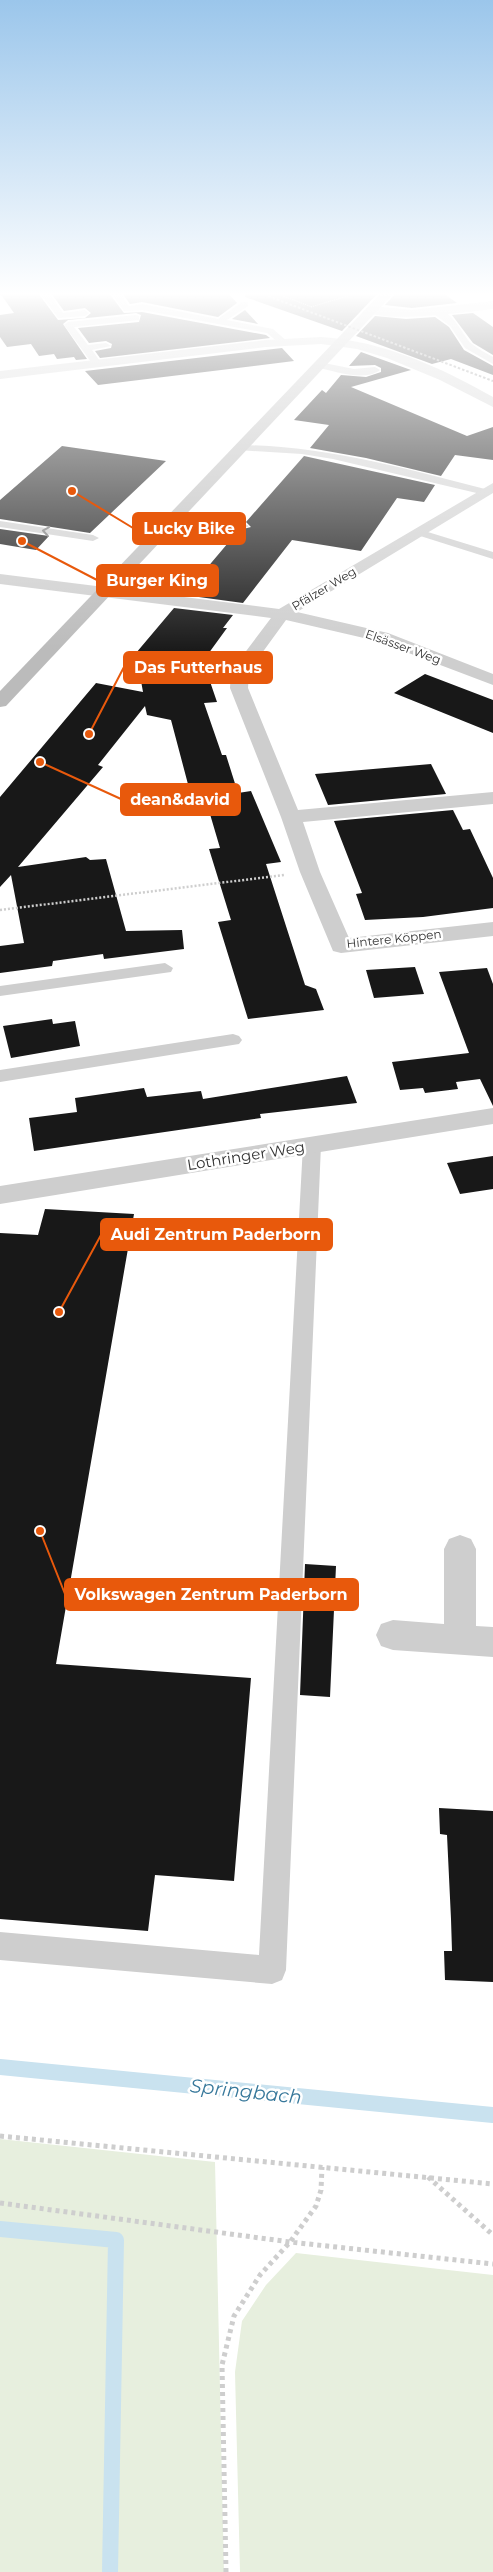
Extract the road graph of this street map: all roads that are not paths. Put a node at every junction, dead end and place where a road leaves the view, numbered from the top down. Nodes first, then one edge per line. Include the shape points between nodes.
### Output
1 (273, 413) edge
2 (241, 448) junction
3 (489, 489) edge
4 (203, 520) dead end
5 (0, 524) edge
6 (243, 526) dead end
7 (418, 532) junction
8 (93, 538) dead end
9 (493, 556) edge
10 (0, 579) edge
11 (105, 591) junction
12 (282, 614) junction
13 (493, 680) edge
14 (0, 702) edge
15 (493, 798) edge
16 (291, 818) junction
17 (493, 928) edge
18 (165, 968) dead end
19 (0, 991) edge
20 (233, 1040) dead end
21 (0, 1076) edge
22 (493, 1116) edge
23 (312, 1145) junction
24 (0, 1195) edge
25 (460, 1549) dead end
26 (393, 1635) dead end
27 (460, 1640) junction
28 (493, 1642) edge
29 (0, 1946) edge

1 - 2 main road
2 - 3 lane via 270,447 335,457
2 - 11 main road
3 - 7 street, Pfälzer Weg
4 - 6 lane
8 -> 5 lane
7 - 9 lane
7 - 12 street, Pfälzer Weg
10 - 11 street, Pfälzer Weg
11 - 12 street, Pfälzer Weg
11 - 14 main road
12 - 13 street, Elsässer Weg via 382,637
12 - 16 street, Hintere Köppen via 240,671 239,688
15 - 16 street
16 - 17 street, Hintere Köppen via 341,946
18 - 19 lane
20 - 21 lane
22 - 23 street, Lothringer Weg
23 - 24 street, Lothringer Weg
23 - 29 lane via 272,1970
25 - 27 street
26 - 27 street
27 - 28 street

